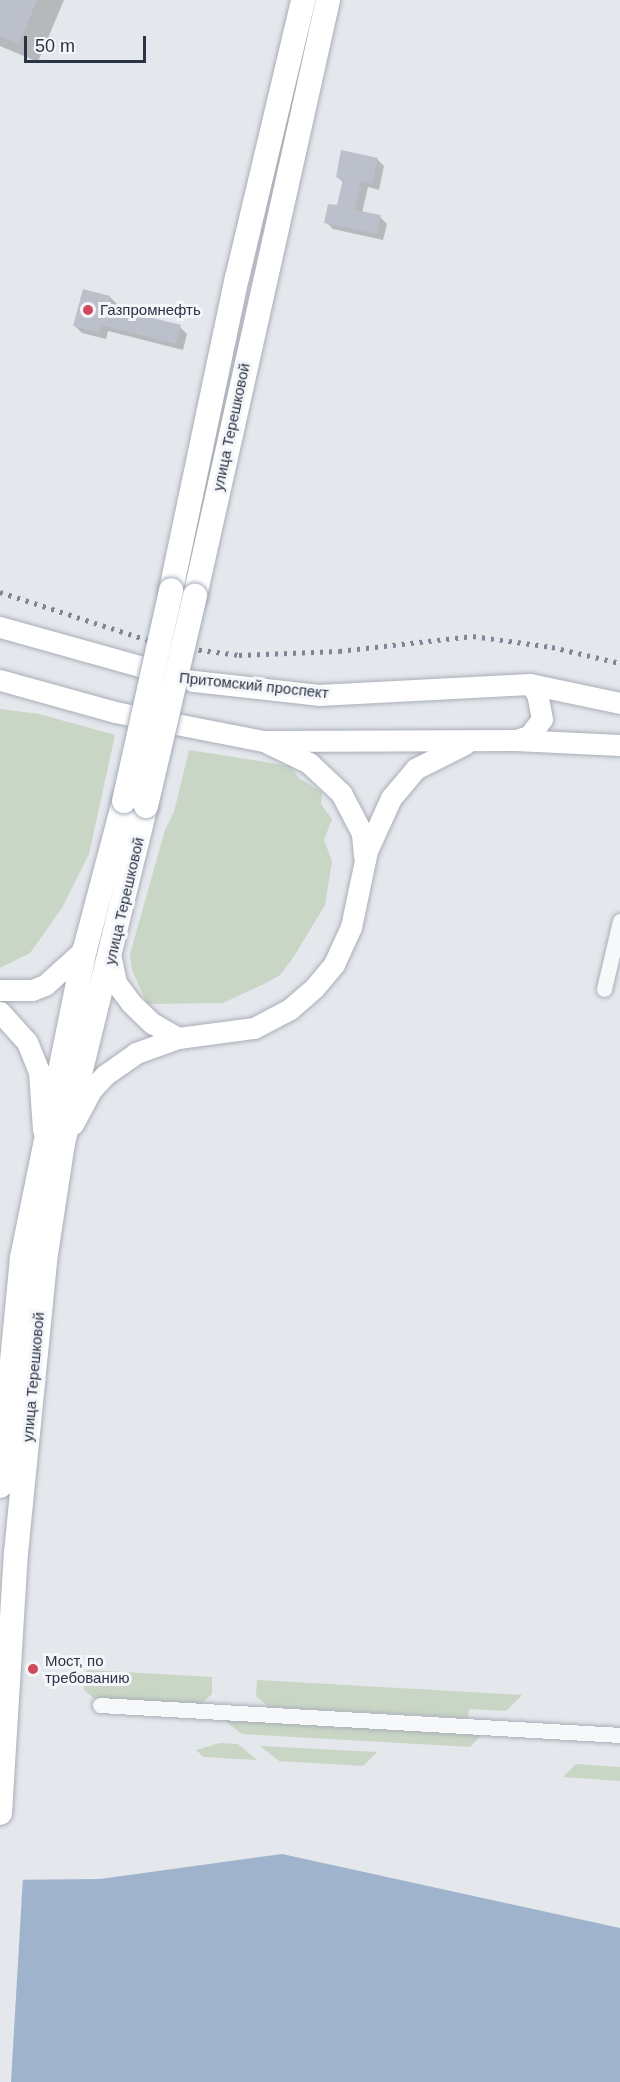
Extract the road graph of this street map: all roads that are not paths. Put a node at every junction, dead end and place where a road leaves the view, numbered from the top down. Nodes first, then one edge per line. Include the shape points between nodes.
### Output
1 (303, 0) edge
2 (328, 0) edge
3 (0, 627) edge
4 (0, 680) edge
5 (530, 684) junction
6 (22, 688) junction
7 (0, 690) edge
8 (620, 704) edge
9 (477, 740) junction
10 (515, 740) junction
11 (263, 741) junction
12 (620, 745) edge
13 (135, 803) junction
14 (364, 863) junction
15 (620, 921) edge
16 (85, 949) junction
17 (111, 959) junction
18 (604, 989) dead end
19 (0, 990) edge
20 (0, 1012) edge
21 (178, 1038) junction
22 (54, 1141) junction
23 (0, 1486) edge
24 (100, 1705) dead end
25 (620, 1735) edge
26 (0, 1813) edge

1 - 13 main road, улица Терешковой, bridge via 237,278 171,590
2 - 13 main road, улица Терешковой, bridge via 195,596
3 - 5 main road, Притомский проспект via 194,681 307,694
4 - 6 main road
5 - 8 main road, Притомский проспект
5 - 10 main road via 537,694 542,719 529,736
6 - 7 main road
6 - 11 main road via 115,712
9 - 10 main road
9 - 11 main road
9 - 14 main road via 434,757 408,775 391,798
10 - 12 main road
11 - 14 main road via 309,763 340,793 362,833
13 - 16 main road, улица Терешковой
13 - 17 main road, улица Терешковой
14 - 21 main road via 351,927 334,964 315,987 290,1009 254,1028
15 - 18 street
16 - 19 main road via 45,985 32,990
16 - 22 main road, улица Терешковой
17 - 21 main road via 116,983 132,1004 152,1023
17 - 22 main road, улица Терешковой
20 - 22 main road via 27,1042 39,1071
21 - 22 main road via 136,1053 105,1075
22 - 23 main road, улица Терешковой via 22,1258
22 - 26 main road, улица Терешковой via 16,1553
24 - 25 street

